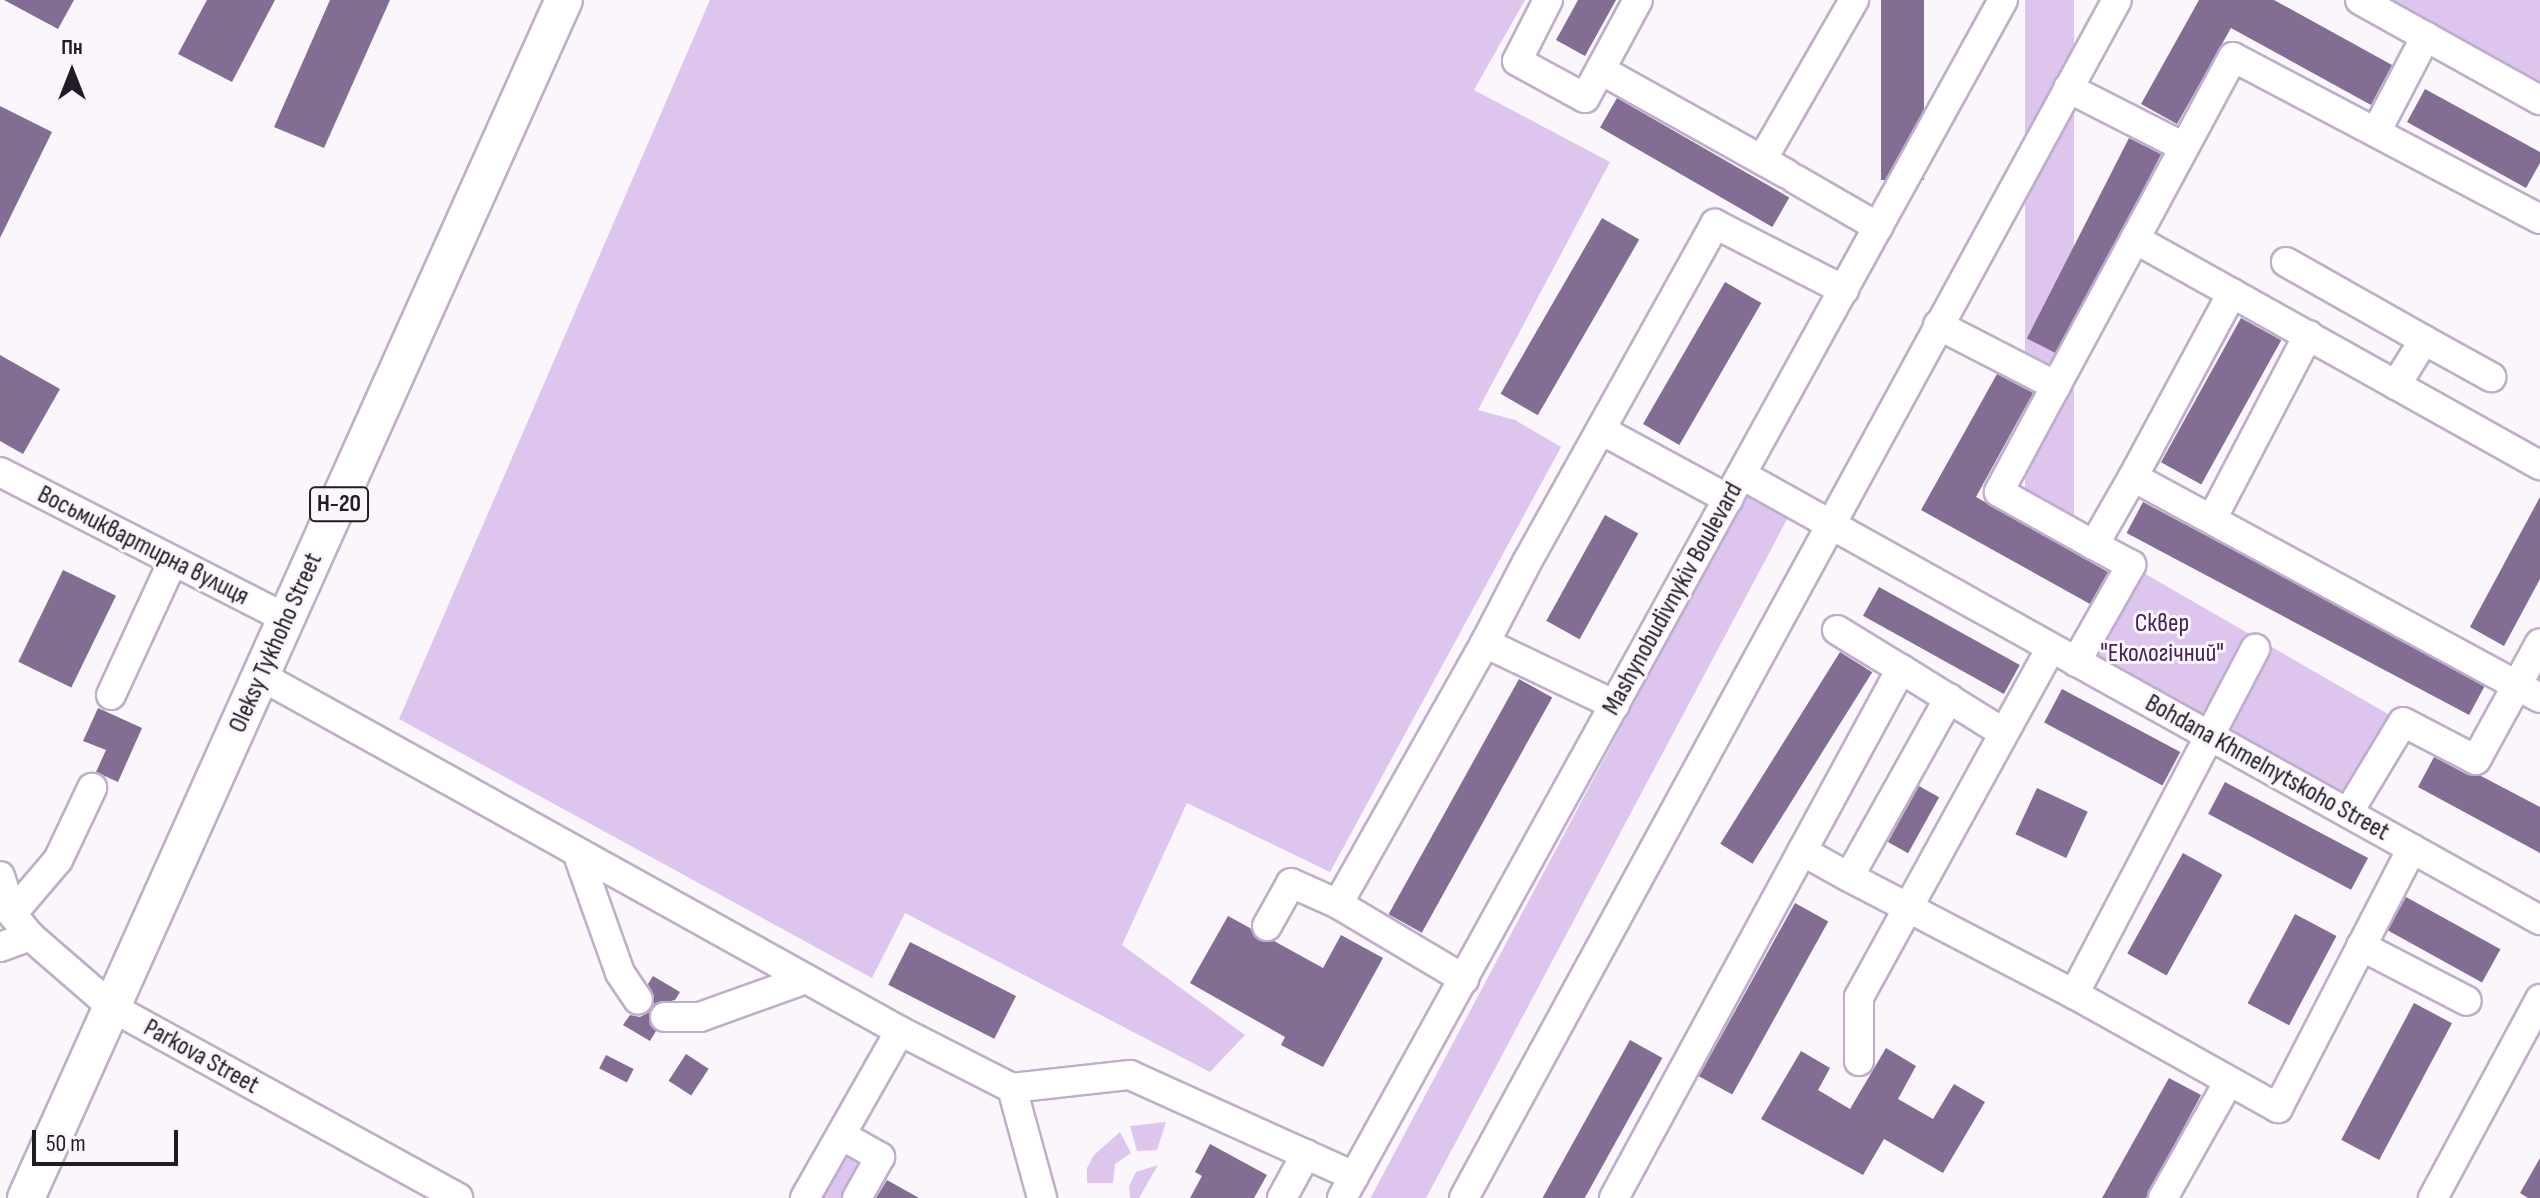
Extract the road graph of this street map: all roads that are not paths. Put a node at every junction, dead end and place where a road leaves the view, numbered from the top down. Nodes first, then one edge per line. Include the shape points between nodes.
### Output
1 (564, 0) edge
2 (1548, 0) edge
3 (1638, 0) edge
4 (1854, 0) edge
5 (2003, 0) edge
6 (2117, 0) edge
7 (2360, 0) edge
8 (2426, 36) junction
9 (1601, 70) junction
10 (2068, 88) junction
11 (2540, 100) edge
12 (2376, 132) junction
13 (2184, 147) junction
14 (1762, 160) junction
15 (2540, 219) edge
16 (1878, 227) junction
17 (2135, 239) junction
18 (2286, 262) dead end
19 (1844, 290) junction
20 (2232, 293) junction
21 (1938, 325) junction
22 (2308, 335) junction
23 (2424, 340) junction
24 (2491, 377) dead end
25 (2396, 385) junction
26 (2056, 386) junction
27 (1601, 430) junction
28 (2540, 465) edge
29 (0, 472) edge
30 (2133, 477) junction
31 (1735, 487) junction
32 (2212, 519) junction
33 (1829, 524) junction
34 (2094, 545) junction
35 (173, 561) junction
36 (287, 619) junction
37 (1837, 630) dead end
38 (1485, 643) junction
39 (2540, 643) edge
40 (2051, 648) junction
41 (2255, 649) dead end
42 (2076, 662) junction
43 (1901, 669) junction
44 (261, 676) junction
45 (2528, 691) edge
46 (111, 695) dead end
47 (1949, 698) junction
48 (1615, 705) junction
49 (2004, 733) junction
50 (2209, 736) junction
51 (92, 788) dead end
52 (2348, 813) junction
53 (2412, 848) junction
54 (1802, 851) junction
55 (577, 852) junction
56 (0, 876) edge
57 (1849, 877) junction
58 (1338, 904) junction
59 (1907, 910) junction
60 (12, 914) junction
61 (2540, 920) edge
62 (1267, 926) dead end
63 (30, 936) junction
64 (2361, 946) junction
65 (0, 947) edge
66 (806, 979) junction
67 (1464, 979) junction
68 (2074, 994) junction
69 (2540, 999) edge
70 (638, 1000) dead end
71 (2467, 1001) dead end
72 (113, 1008) junction
73 (665, 1017) dead end
74 (900, 1031) junction
75 (1859, 1061) dead end
76 (2229, 1081) junction
77 (1012, 1088) junction
78 (841, 1135) junction
79 (1306, 1154) junction
80 (1348, 1187) edge
81 (2439, 1196) edge
82 (26, 1198) edge
83 (458, 1198) edge
84 (805, 1198) edge
85 (857, 1198) edge
86 (1042, 1198) edge
87 (1282, 1198) edge
88 (1464, 1198) edge
89 (1614, 1198) edge
90 (2163, 1198) edge

1 - 36 main road, Oleksy Tykhoho Street / Н-20
2 - 9 street via 1517,61 1585,98
3 - 9 street
4 - 14 street
5 - 16 street, Mashynobudivnykiv Boulevard
6 - 10 street
7 - 8 street
8 - 11 street
8 - 12 street
9 - 14 street
10 - 13 street
10 - 21 street
12 - 13 street via 2233,57
12 - 15 street
13 - 17 street
14 - 16 street
16 - 19 street, Mashynobudivnykiv Boulevard
17 - 20 street
17 - 26 street
18 - 23 street
19 - 27 street via 1715,224
19 - 31 street, Mashynobudivnykiv Boulevard
20 - 22 street
20 - 30 street
21 - 26 street
21 - 33 street
22 - 25 street
22 - 32 street
23 - 24 street
23 - 25 street
25 - 28 street
26 - 34 street via 1999,492
27 - 31 street, Bohdana Khmelnytskoho Street
27 - 38 street
29 - 35 street, Восьмиквартирна вулиця
30 - 32 street
30 - 34 street
31 - 33 street, Bohdana Khmelnytskoho Street
31 - 48 street, Mashynobudivnykiv Boulevard
32 - 45 street
33 - 40 street, Bohdana Khmelnytskoho Street
33 - 88 street
34 - 42 street via 2131,565
35 - 36 street, Восьмиквартирна вулиця
35 - 46 street
36 - 44 main road, Oleksy Tykhoho Street / Н-20
37 - 43 street
38 - 48 street
38 - 58 street
39 - 45 street
40 - 42 street, Bohdana Khmelnytskoho Street
40 - 49 street
41 - 50 street
42 - 50 street, Bohdana Khmelnytskoho Street
43 - 47 street
43 - 54 street
44 - 55 street
44 - 72 main road, Oleksy Tykhoho Street / Н-20
45 - 52 street via 2476,760 2403,722
47 - 49 street
47 - 57 street
48 - 67 street, Mashynobudivnykiv Boulevard
49 - 59 street
50 - 52 street, Bohdana Khmelnytskoho Street
50 - 68 street
51 - 60 street via 58,860
52 - 53 street, Bohdana Khmelnytskoho Street
53 - 61 street, Bohdana Khmelnytskoho Street
53 - 64 street
54 - 57 street
54 - 89 street
55 - 66 street
55 - 70 street via 620,973
56 - 60 street
57 - 59 street
58 - 62 street via 1291,883
58 - 67 street
59 - 68 street
59 - 75 street via 1859,997
60 - 63 street, Parkova Street
63 - 65 street
63 - 72 street, Parkova Street
64 - 71 street
64 - 76 street via 2278,1108
66 - 73 street via 700,1017
66 - 74 street
67 - 80 street, Mashynobudivnykiv Boulevard
68 - 76 street
69 - 81 street
72 - 82 main road, Oleksy Tykhoho Street / Н-20
72 - 83 street, Parkova Street
74 - 77 street
74 - 78 street
76 - 90 street
77 - 79 street via 1130,1075
77 - 86 street
78 - 84 street
78 - 85 street via 880,1157
79 - 80 street
79 - 87 street

